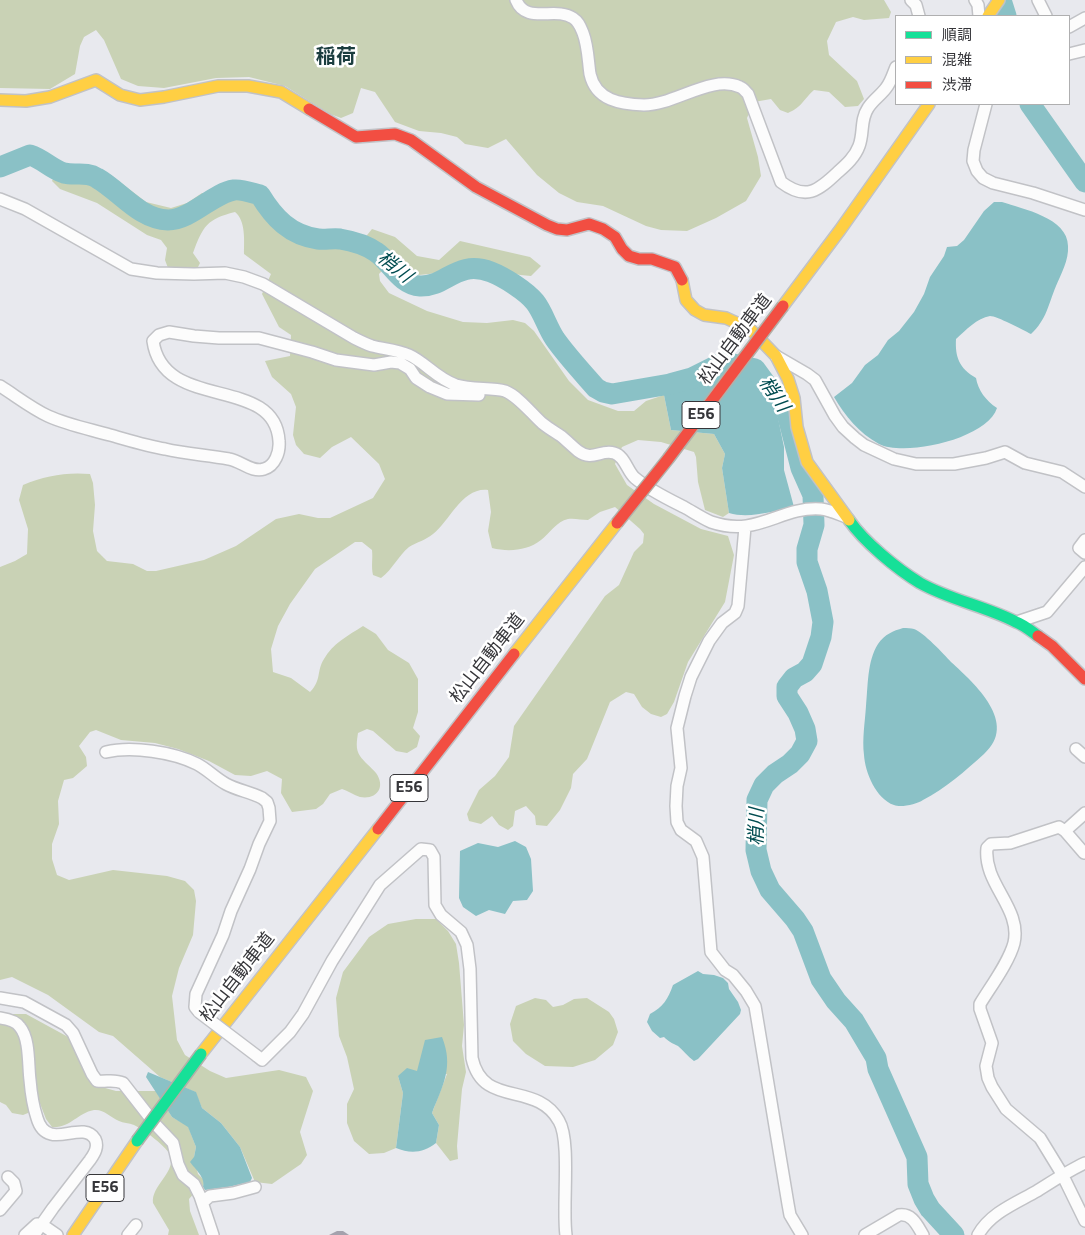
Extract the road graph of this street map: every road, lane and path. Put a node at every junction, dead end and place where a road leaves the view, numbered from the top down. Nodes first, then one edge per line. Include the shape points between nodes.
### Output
1 (516, 0) edge
2 (911, 0) edge
3 (975, 0) edge
4 (999, 0) edge
5 (1038, 0) edge
6 (918, 15) edge
7 (980, 15) edge
8 (989, 15) edge
9 (1046, 15) edge
10 (1085, 18) edge
11 (1070, 26) edge
12 (1085, 50) edge
13 (1070, 54) edge
14 (895, 69) edge
15 (0, 100) edge
16 (927, 105) edge
17 (986, 105) edge
18 (0, 199) edge
19 (1085, 210) edge
20 (776, 356) junction
21 (0, 386) edge
22 (491, 390) junction
23 (1085, 487) edge
24 (846, 517) junction
25 (745, 527) junction
26 (1085, 540) edge
27 (1085, 553) edge
28 (1085, 566) edge
29 (1017, 622) junction
30 (1085, 678) edge
31 (1076, 749) dead end
32 (106, 752) dead end
33 (1085, 757) edge
34 (1085, 813) edge
35 (1065, 831) junction
36 (1085, 853) edge
37 (0, 998) edge
38 (0, 1018) edge
39 (1085, 1163) edge
40 (1062, 1174) junction
41 (8, 1177) dead end
42 (255, 1187) dead end
43 (202, 1202) junction
44 (0, 1210) edge
45 (1085, 1221) edge
46 (43, 1225) junction
47 (25, 1235) edge
48 (34, 1235) edge
49 (57, 1235) edge
50 (73, 1235) edge
51 (213, 1235) edge
52 (566, 1235) edge
53 (802, 1235) edge
54 (865, 1235) edge
55 (923, 1235) edge
56 (978, 1235) edge

1 - 14 street via 529,14 550,12 569,16 578,22 586,41 591,76 597,91 609,99 623,104 647,105 715,84 740,87 748,94 781,182 791,190 803,193 823,186 857,152 868,108 885,89
2 - 6 street
3 - 7 street
4 - 8 main road
5 - 9 street
10 - 11 street
12 - 13 street
15 - 20 main road via 26,101 50,97 96,80 120,95 140,100 218,86 248,86 281,92 356,137 396,134 411,140 476,187 547,225 567,230 588,224 615,237 629,256 675,267 686,300 695,310 750,328
16 - 50 main road, 松山自動車道 / E56, bridge via 840,230 668,459 201,1054 137,1140
17 - 19 street via 973,161 983,178
18 - 22 street via 25,209 132,269 166,274 225,273 244,277 263,284 370,346 410,355 434,374 454,384
20 - 23 street via 815,380 835,416 855,438 894,459 916,464 954,464 1005,452 1030,465 1062,472
20 - 24 main road via 794,398 807,462
21 - 22 street via 64,423 166,450 232,459 258,471 273,463 279,449 276,431 264,411 237,398 178,380 159,361 154,349 153,341 160,335 169,332 219,338 259,338 336,360 374,365 400,364 430,387 447,394 478,395
22 - 25 street via 506,391 580,452 591,457 614,453 623,459 636,478 657,492 709,521
24 - 25 street via 830,511 810,510
24 - 29 main road via 885,557 920,583
25 - 53 street via 738,606 710,641 691,677 677,728 681,768 676,806 680,830 696,841 703,857 711,952 733,975 755,1006 790,1215
26 - 27 street via 1080,548
28 - 29 street via 1047,612
29 - 30 main road via 1052,646
31 - 33 street
32 - 52 street, bridge via 166,753 200,765 225,783 267,802 270,821 196,994 195,1007 262,1060 299,1020 380,885 421,849 430,850 434,857 435,905 460,932 467,945 474,1070 488,1086 546,1105 560,1122
34 - 35 street
35 - 36 street
35 - 40 street via 1053,827 1019,840 991,844 987,848 993,880 1011,912 1015,933 1008,958 980,1004 992,1042 986,1066 992,1087 1006,1109 1040,1138
37 - 43 street via 24,1002 66,1024 97,1081 123,1083 173,1143 178,1164 194,1184
38 - 46 street via 20,1026 25,1034 39,1125 54,1135 88,1133 97,1145 90,1160
39 - 40 street
40 - 45 street
40 - 56 street via 995,1215
41 - 44 street via 16,1191
42 - 43 street via 210,1196
43 - 51 street
46 - 47 street via 33,1226
46 - 48 street
46 - 49 street
54 - 55 street via 904,1214 913,1219

